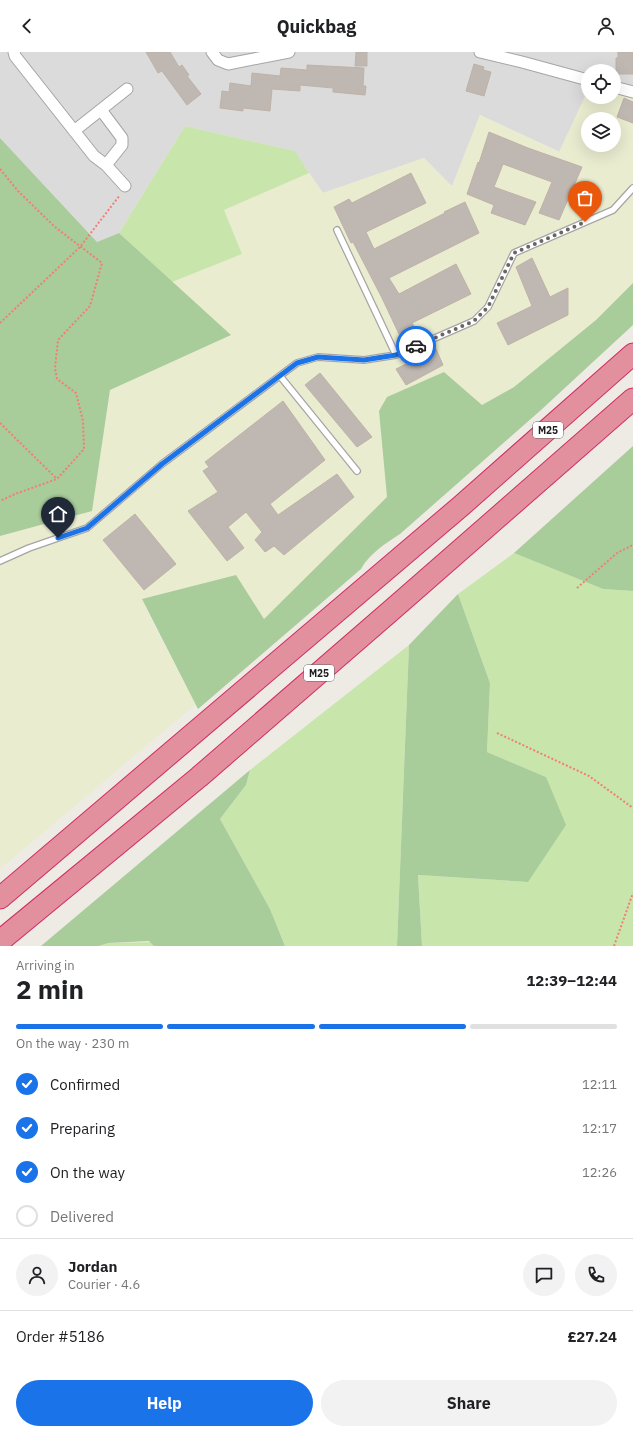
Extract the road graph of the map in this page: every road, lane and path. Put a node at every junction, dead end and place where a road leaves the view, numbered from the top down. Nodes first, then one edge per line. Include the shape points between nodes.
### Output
1 (14, 52) edge
2 (212, 52) edge
3 (290, 52) edge
4 (480, 52) edge
5 (581, 78) edge
6 (127, 89) dead end
7 (621, 89) edge
8 (633, 92) edge
9 (101, 110) junction
10 (74, 131) junction
11 (106, 165) junction
12 (0, 169) edge
13 (126, 186) joint
14 (633, 188) edge
15 (337, 230) dead end
16 (80, 247) junction
17 (0, 323) edge
18 (633, 354) edge
19 (396, 355) junction
20 (280, 376) junction
21 (633, 398) edge
22 (0, 422) edge
23 (357, 471) dead end
24 (57, 478) junction
25 (0, 501) edge
26 (633, 545) edge
27 (0, 561) edge
28 (577, 588) dead end
29 (496, 733) dead end
30 (633, 808) edge
31 (633, 894) edge
32 (0, 898) edge
33 (0, 941) edge
34 (614, 946) edge

1 - 10 street via 14,56
2 - 3 street via 218,60 228,64
4 - 5 street
6 - 9 street
7 - 8 street
9 - 10 street
9 - 11 street via 122,138 122,145
10 - 11 street via 94,156
11 - 13 street
12 - 16 path via 18,191
13 - 16 path
14 - 19 lane via 613,210 514,253 488,307 474,321
15 - 19 lane
16 - 17 path
16 - 24 path via 102,263 90,306 58,340 55,368 57,380 76,393 83,421 84,449
18 - 32 highway, M25 via 455,511
19 - 20 lane via 364,360 318,357 297,363
20 - 23 lane
20 - 27 lane via 162,464 87,528
21 - 33 highway, M25 via 199,777
22 - 24 path
24 - 25 path
26 - 28 path via 617,553
29 - 30 path via 589,776
31 - 34 path

